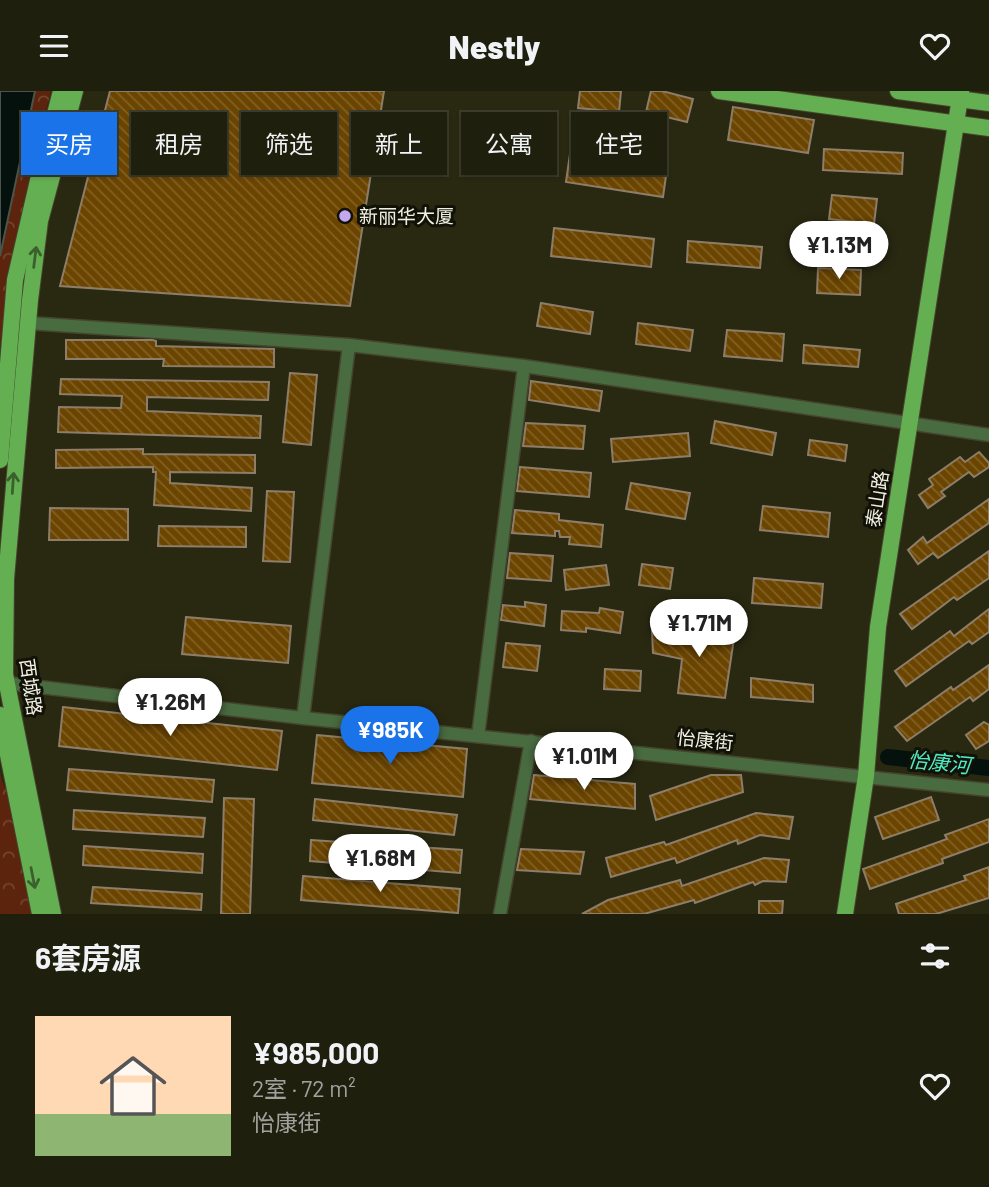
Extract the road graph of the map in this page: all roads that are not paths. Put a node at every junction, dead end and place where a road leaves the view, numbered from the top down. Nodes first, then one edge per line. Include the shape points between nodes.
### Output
1 (61, 91) edge
2 (75, 91) edge
3 (719, 91) edge
4 (898, 91) edge
5 (960, 95) edge
6 (989, 103) edge
7 (956, 125) junction
8 (989, 128) edge
9 (28, 323) junction
10 (349, 345) junction
11 (524, 366) junction
12 (911, 423) junction
13 (989, 435) edge
14 (0, 460) edge
15 (3, 680) edge
16 (0, 715) edge
17 (303, 718) junction
18 (478, 736) junction
19 (531, 741) junction
20 (866, 776) junction
21 (989, 790) edge
22 (40, 914) edge
23 (53, 914) edge
24 (500, 914) edge
25 (845, 914) edge

1 - 14 main road via 15,280
9 -> 2 main road, 西城路 via 40,221
3 - 7 main road
4 - 5 main road
5 - 6 main road
5 - 7 main road, 泰山路
7 - 8 main road
7 - 12 main road, 泰山路
9 - 10 street
15 -> 9 main road, 西城路 via 6,579
10 - 11 street
10 - 17 street
11 - 12 street
11 - 18 street
12 - 13 street
12 - 20 main road, 泰山路 via 878,627
15 - 17 street, 怡康街
15 - 23 main road, 西城路
16 -> 22 main road, 西城路
17 - 18 street, 怡康街
18 - 19 street, 怡康街
19 - 20 street, 怡康街
19 - 24 street
20 - 21 street, 怡康街
20 - 25 main road, 泰山路

